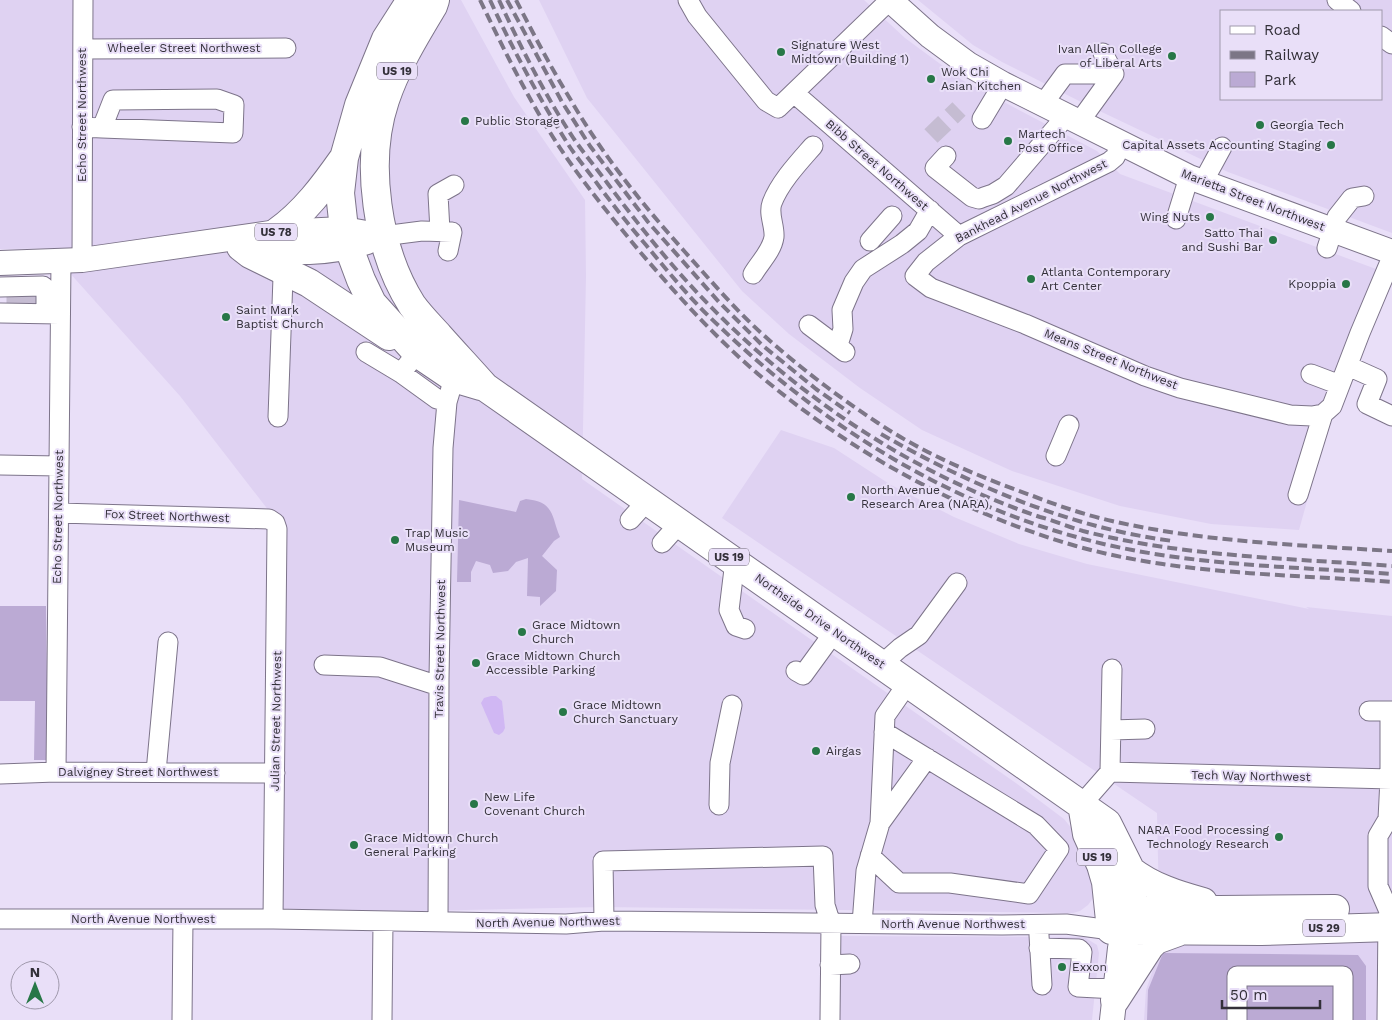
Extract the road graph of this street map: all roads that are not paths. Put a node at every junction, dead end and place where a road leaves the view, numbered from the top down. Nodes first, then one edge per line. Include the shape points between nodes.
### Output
1 (83, 0) edge
2 (412, 0) edge
3 (435, 0) edge
4 (688, 0) edge
5 (890, 0) edge
6 (1337, 0) edge
7 (1350, 10) edge
8 (83, 48) junction
9 (286, 48) dead end
10 (1104, 53) dead end
11 (1114, 74) junction
12 (1003, 84) junction
13 (794, 94) junction
14 (1044, 104) junction
15 (1073, 118) junction
16 (982, 119) dead end
17 (82, 127) junction
18 (102, 128) junction
19 (1122, 142) junction
20 (813, 146) dead end
21 (1222, 147) dead end
22 (946, 156) dead end
23 (344, 158) junction
24 (1196, 179) junction
25 (454, 186) dead end
26 (1364, 196) dead end
27 (930, 210) junction
28 (892, 216) dead end
29 (1176, 219) dead end
30 (277, 232) junction
31 (446, 232) junction
32 (383, 236) junction
33 (959, 236) junction
34 (346, 238) junction
35 (1330, 239) junction
36 (870, 241) dead end
37 (241, 247) junction
38 (203, 248) junction
39 (448, 251) dead end
40 (1392, 252) edge
41 (1392, 257) edge
42 (71, 261) junction
43 (1, 263) edge
44 (285, 270) junction
45 (753, 274) dead end
46 (915, 276) joint
47 (23, 301) edge
48 (809, 325) dead end
49 (366, 352) dead end
50 (409, 363) junction
51 (1348, 366) junction
52 (1311, 374) dead end
53 (1340, 385) junction
54 (485, 387) junction
55 (450, 390) junction
56 (1323, 414) junction
57 (1392, 416) edge
58 (278, 417) dead end
59 (1069, 425) dead end
60 (1056, 456) dead end
61 (0, 465) edge
62 (59, 466) junction
63 (1298, 495) dead end
64 (58, 513) junction
65 (275, 523) joint
66 (680, 523) junction
67 (662, 543) dead end
68 (735, 561) junction
69 (957, 583) dead end
70 (745, 629) dead end
71 (834, 631) junction
72 (168, 642) dead end
73 (882, 664) junction
74 (324, 666) dead end
75 (1112, 669) dead end
76 (796, 671) dead end
77 (908, 683) junction
78 (439, 686) junction
79 (732, 705) dead end
80 (1369, 711) dead end
81 (1391, 712) edge
82 (1145, 729) dead end
83 (1111, 730) junction
84 (884, 732) junction
85 (927, 758) junction
86 (56, 772) junction
87 (156, 772) junction
88 (1110, 772) junction
89 (276, 773) junction
90 (0, 774) edge
91 (1391, 779) edge
92 (1082, 804) junction
93 (720, 805) dead end
94 (880, 823) junction
95 (1390, 823) edge
96 (870, 856) junction
97 (1130, 870) junction
98 (1234, 910) junction
99 (1390, 913) edge
100 (273, 918) junction
101 (0, 919) edge
102 (183, 919) junction
103 (383, 921) junction
104 (604, 921) junction
105 (438, 922) junction
106 (830, 924) junction
107 (862, 924) junction
108 (1038, 924) junction
109 (1121, 926) junction
110 (1181, 930) junction
111 (1039, 948) junction
112 (850, 964) dead end
113 (830, 965) junction
114 (1042, 985) dead end
115 (1114, 1003) edge
116 (182, 1020) edge
117 (382, 1020) edge
118 (830, 1020) edge
119 (1237, 1020) edge
120 (1343, 1020) edge
121 (1387, 1020) edge

1 - 8 street, Echo Street Northwest
2 - 23 highway, Northside Drive Northwest / US 19 via 386,39 359,105
3 - 32 highway, Northside Drive Northwest / US 19 via 404,56 384,102 376,169
4 - 13 street via 697,16 766,101 778,108
5 - 12 main road, Marietta Street Northwest via 930,36 968,64
5 - 13 street
6 - 7 street
8 - 9 street, Wheeler Street Northwest
8 - 17 street, Echo Street Northwest
10 - 11 street
11 - 14 street via 1065,74
11 - 15 street
12 - 14 main road, Marietta Street Northwest
12 - 16 street
13 - 27 street, Bibb Street Northwest via 841,128
14 - 15 main road, Marietta Street Northwest
15 - 19 main road, Marietta Street Northwest
15 - 22 street via 1006,186 979,199 935,168
17 - 18 street
17 - 42 street, Echo Street Northwest
18 - 18 street via 113,100 217,99 234,105 233,133
19 - 24 main road, Marietta Street Northwest
19 - 33 street, Bankhead Avenue Northwest via 1109,162
20 - 45 street via 790,173 772,203 774,237 770,251
21 - 24 street
23 - 30 highway via 315,198
23 - 34 highway, Northside Drive Northwest / US 19 via 340,193
24 - 29 street
24 - 35 main road, Marietta Street Northwest
25 - 31 street via 438,194
26 - 35 street via 1352,198 1337,217
27 - 33 street, Bibb Street Northwest
27 - 48 street via 918,231 863,269 854,282 842,310 841,349
28 - 36 street
30 - 34 main road, US 78
30 - 38 main road, US 78
31 - 32 street
31 - 39 street
32 - 34 main road, US 78
32 - 54 highway, Northside Drive Northwest / US 19 via 396,274 412,305
33 - 46 street, Bankhead Avenue Northwest via 926,262
34 - 37 main road via 307,253
34 - 50 highway, Northside Drive Northwest / US 19 via 372,303
35 - 40 main road, Marietta Street Northwest
37 - 38 main road, US 78
37 - 44 highway, US 78
38 - 42 main road, US 78
41 - 51 street via 1354,330
42 - 43 main road, US 78
42 - 47 street, Echo Street Northwest
43 - 47 street
44 - 50 highway, US 78 via 358,316
44 - 58 street
46 - 56 street, Means Street Northwest via 931,288 1145,376 1177,395 1290,415
47 - 62 street, Echo Street Northwest
49 - 50 street
50 - 55 highway, Northside Drive Northwest / US 19
51 - 53 street
51 - 57 street via 1377,379 1367,404
52 - 53 street
53 - 56 street via 1332,406
54 - 55 highway, Northside Drive Northwest / US 19
54 - 66 highway, Northside Drive Northwest / US 19 via 639,510
55 - 78 street, Travis Street Northwest via 443,448
56 - 63 street
59 - 60 street
61 - 62 street
62 - 64 street, Echo Street Northwest
64 - 65 street, Fox Street Northwest via 269,519
64 - 86 street, Echo Street Northwest
65 - 89 street, Julian Street Northwest via 278,529
66 - 67 street
66 - 68 highway, Northside Drive Northwest / US 19
68 - 70 street via 729,610 736,626
68 - 71 highway, Northside Drive Northwest / US 19
69 - 73 street via 919,635
71 - 73 highway, Northside Drive Northwest / US 19
71 - 76 street via 803,675
72 - 87 street
73 - 77 highway, Northside Drive Northwest / US 19
74 - 78 street via 380,667
75 - 83 street
77 - 84 street via 885,716
77 - 92 highway, Northside Drive Northwest / US 19
78 - 105 street, Travis Street Northwest
79 - 93 street via 720,763
80 - 81 street
81 - 91 street
82 - 83 street
83 - 88 street
84 - 85 street
84 - 94 street
85 - 94 street
85 - 96 street via 1036,825 1059,849 1029,894 950,883 898,883
86 - 87 street, Dalvigney Street Northwest
86 - 90 street, Dalvigney Street Northwest
87 - 89 street, Dalvigney Street Northwest
88 - 91 street, Tech Way Northwest
88 - 92 street
89 - 100 street, Julian Street Northwest
91 - 95 street
92 - 97 highway, Northside Drive Northwest / US 19 via 1108,823
92 - 109 highway, Northside Drive Northwest / US 19 via 1087,834
94 - 96 street
95 - 99 street via 1378,836 1378,886
96 - 107 street
97 - 98 highway via 1174,894
97 - 109 highway, Northside Drive Northwest / US 19 via 1132,882
98 - 99 highway, North Avenue Northwest / US 29
98 - 109 highway, North Avenue Northwest / US 29
99 - 110 highway, North Avenue Northwest / US 29 via 1261,931
99 - 121 street
100 - 102 street, North Avenue Northwest
100 - 103 street, North Avenue Northwest
101 - 102 street, North Avenue Northwest
102 - 116 street
103 - 105 street, North Avenue Northwest
103 - 117 street
104 - 105 street, North Avenue Northwest via 566,924
104 - 106 street, North Avenue Northwest
104 - 106 street via 603,861 823,856 825,905
106 - 107 street, North Avenue Northwest
106 - 113 street
107 - 108 street, North Avenue Northwest via 1002,934
108 - 109 street, North Avenue Northwest
108 - 111 street
109 - 110 highway, North Avenue Northwest / US 29
109 - 115 main road, Northside Drive Northwest / US 19
110 - 115 highway, US 29 via 1150,946
111 - 114 street
111 - 115 street via 1079,949 1082,952 1078,987
112 - 113 street
113 - 118 street
119 - 120 street via 1236,976 1343,976

